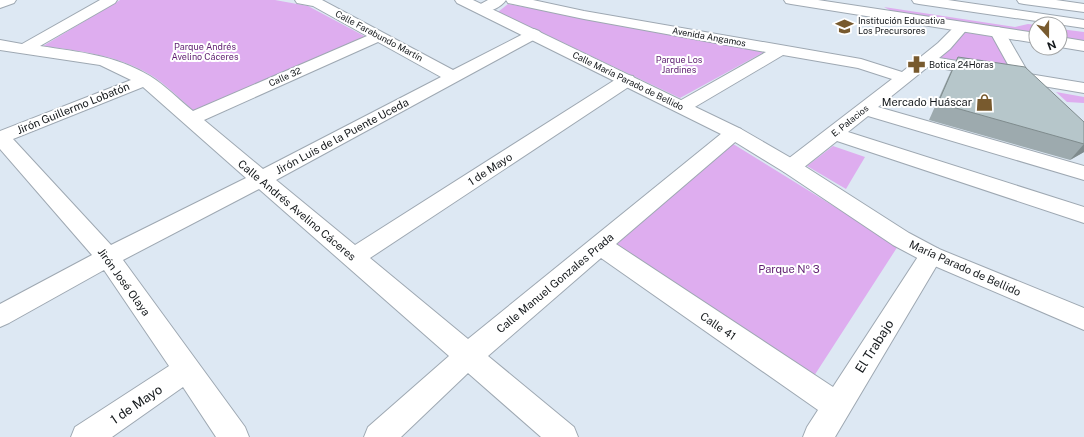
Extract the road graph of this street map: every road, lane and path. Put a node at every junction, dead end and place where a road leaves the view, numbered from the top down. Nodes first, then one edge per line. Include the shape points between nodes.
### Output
1 (9, 0) edge
2 (110, 0) edge
3 (302, 0) edge
4 (462, 0) edge
5 (499, 0) edge
6 (513, 0) edge
7 (791, 0) edge
8 (919, 0) edge
9 (1024, 0) edge
10 (0, 4) edge
11 (1084, 8) edge
12 (482, 9) junction
13 (1084, 24) edge
14 (962, 27) junction
15 (998, 32) junction
16 (534, 34) junction
17 (379, 36) junction
18 (1028, 37) edge
19 (1068, 43) edge
20 (0, 45) edge
21 (1084, 46) edge
22 (26, 48) junction
23 (780, 50) junction
24 (926, 61) junction
25 (454, 76) junction
26 (904, 78) junction
27 (1023, 78) junction
28 (145, 80) junction
29 (627, 80) junction
30 (1084, 88) edge
31 (1041, 97) edge
32 (682, 107) junction
33 (865, 109) junction
34 (190, 119) junction
35 (734, 133) junction
36 (835, 134) junction
37 (0, 137) edge
38 (791, 167) junction
39 (1084, 173) edge
40 (261, 179) junction
41 (1084, 215) edge
42 (600, 245) junction
43 (931, 256) junction
44 (108, 257) junction
45 (353, 258) junction
46 (0, 316) edge
47 (1084, 319) edge
48 (468, 356) junction
49 (186, 370) junction
50 (837, 406) junction
51 (86, 437) edge
52 (234, 437) edge
53 (379, 437) edge
54 (563, 437) edge
55 (818, 437) edge

1 - 10 main road
2 - 22 main road
3 - 17 main road, Calle Farabundo Martín via 317,3
4 - 12 main road, Calle María Parado de Bellido
5 - 12 main road
6 - 23 main road, Avenida Angamos
7 - 14 main road
8 - 13 main road
9 - 11 main road
12 - 16 main road, Calle María Parado de Bellido
14 - 15 main road
14 - 24 main road, E. Palacios
15 - 18 main road
15 - 27 main road
16 - 25 main road, Jirón Luis de la Puente Uceda
16 - 29 main road, Calle María Parado de Bellido
17 - 25 main road, Calle Farabundo Martín
17 - 34 main road, Calle 32
19 - 21 main road
20 - 22 main road, Calle Andrés Avelino Cáceres
22 - 28 main road, Calle Andrés Avelino Cáceres via 103,61
23 - 26 main road, Avenida Angamos via 860,64
23 - 32 main road
24 - 26 main road, E. Palacios
24 - 27 main road
25 - 40 main road, Jirón Luis de la Puente Uceda
26 - 33 main road, E. Palacios
27 - 30 main road
27 - 31 main road
28 - 34 main road, Calle Andrés Avelino Cáceres
28 - 37 main road, Jirón Guillermo Lobatón
29 - 32 main road, Calle María Parado de Bellido
29 - 45 main road, 1 de Mayo
32 - 35 main road, Calle María Parado de Bellido
33 - 36 main road, E. Palacios
33 - 39 main road
34 - 40 main road, Calle Andrés Avelino Cáceres
35 - 38 main road, Calle María Parado de Bellido
35 - 42 main road, Calle Manuel Gonzales Prada
36 - 38 main road, E. Palacios
36 - 41 main road
37 - 44 main road, Jirón José Olaya
38 - 43 main road, María Parado de Bellido via 901,240
40 - 44 main road, Jirón Luis de la Puente Uceda
40 - 45 main road, Calle Andrés Avelino Cáceres
42 - 48 main road, Calle Manuel Gonzales Prada
42 - 50 main road, Calle 41
43 - 47 main road, María Parado de Bellido
43 - 50 main road, El Trabajo
44 - 46 main road, Jirón Luis de la Puente Uceda
44 - 49 main road, Jirón José Olaya
45 - 48 main road, Calle Andrés Avelino Cáceres
48 - 53 main road, Calle Manuel Gonzales Prada
48 - 54 main road, Calle Andrés Avelino Cáceres
49 - 51 main road, 1 de Mayo
49 - 52 main road, Jirón José Olaya
50 - 55 main road, El Trabajo

